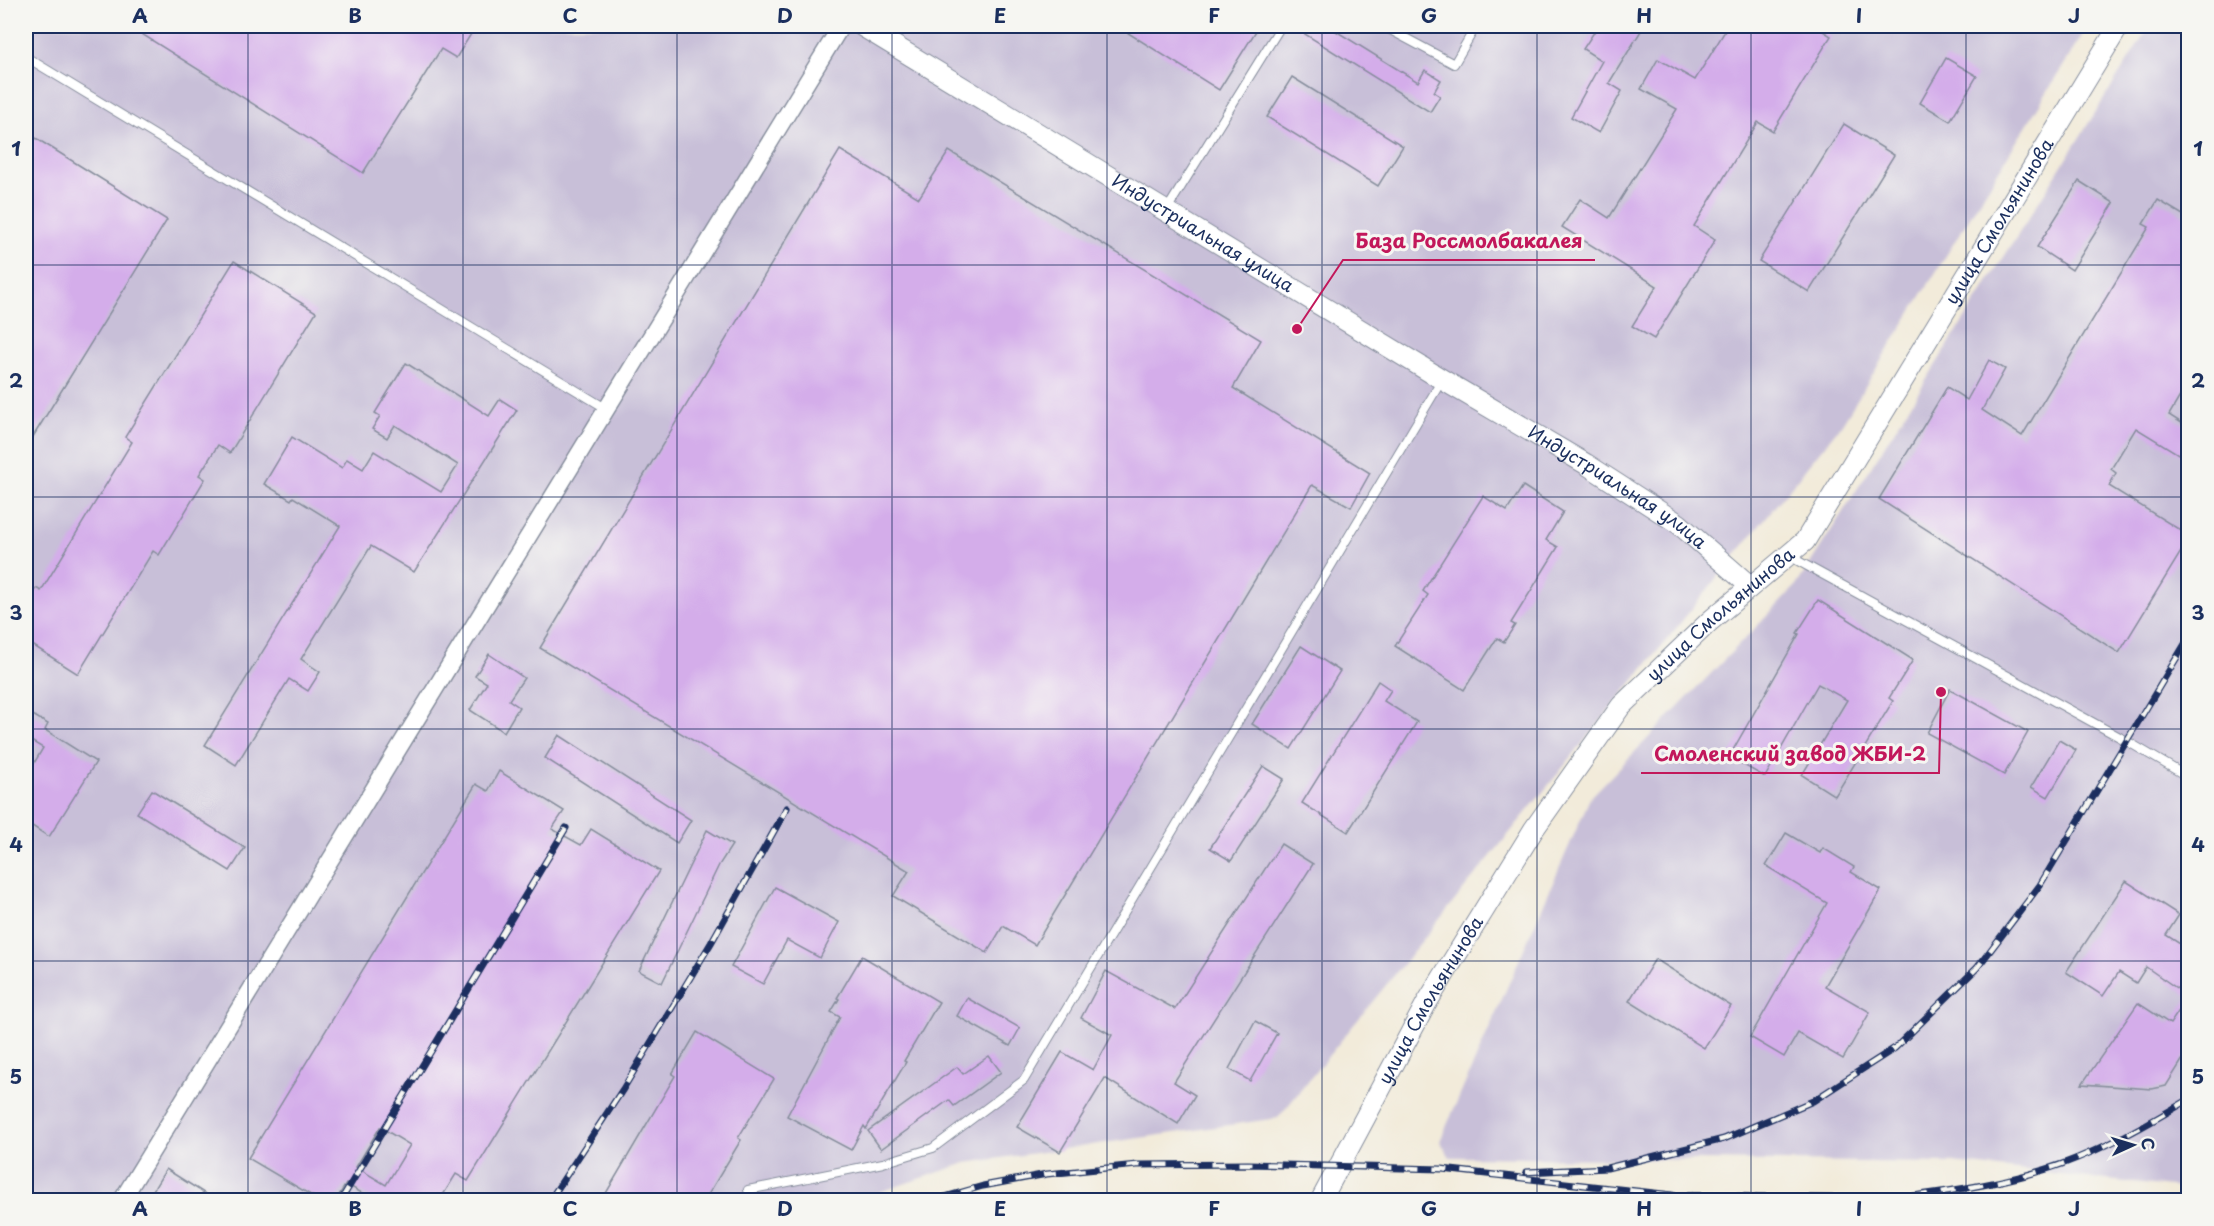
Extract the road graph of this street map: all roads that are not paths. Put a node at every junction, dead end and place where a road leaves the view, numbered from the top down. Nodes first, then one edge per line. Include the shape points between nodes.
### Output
1 (841, 26) edge
2 (862, 26) edge
3 (1281, 26) edge
4 (1383, 26) edge
5 (1476, 26) edge
6 (2119, 26) edge
7 (26, 57) edge
8 (1166, 211) junction
9 (1443, 380) junction
10 (607, 409) junction
11 (1789, 555) junction
12 (1750, 586) junction
13 (2188, 777) edge
14 (748, 1190) dead end
15 (122, 1200) edge
16 (1321, 1200) edge

1 - 10 street
2 - 8 street, Индустриальная улица
3 - 8 lane
4 - 5 lane via 1454,64
6 - 11 street, улица Смольянинова via 1804,541
7 - 10 lane
8 - 9 street, Индустриальная улица
9 - 12 street, Индустриальная улица via 1680,524
9 - 14 lane via 1024,1080 933,1148 883,1163
10 - 15 street
11 - 12 street, улица Смольянинова
11 - 13 lane
12 - 16 street, улица Смольянинова via 1621,706 1534,829 1426,1004

